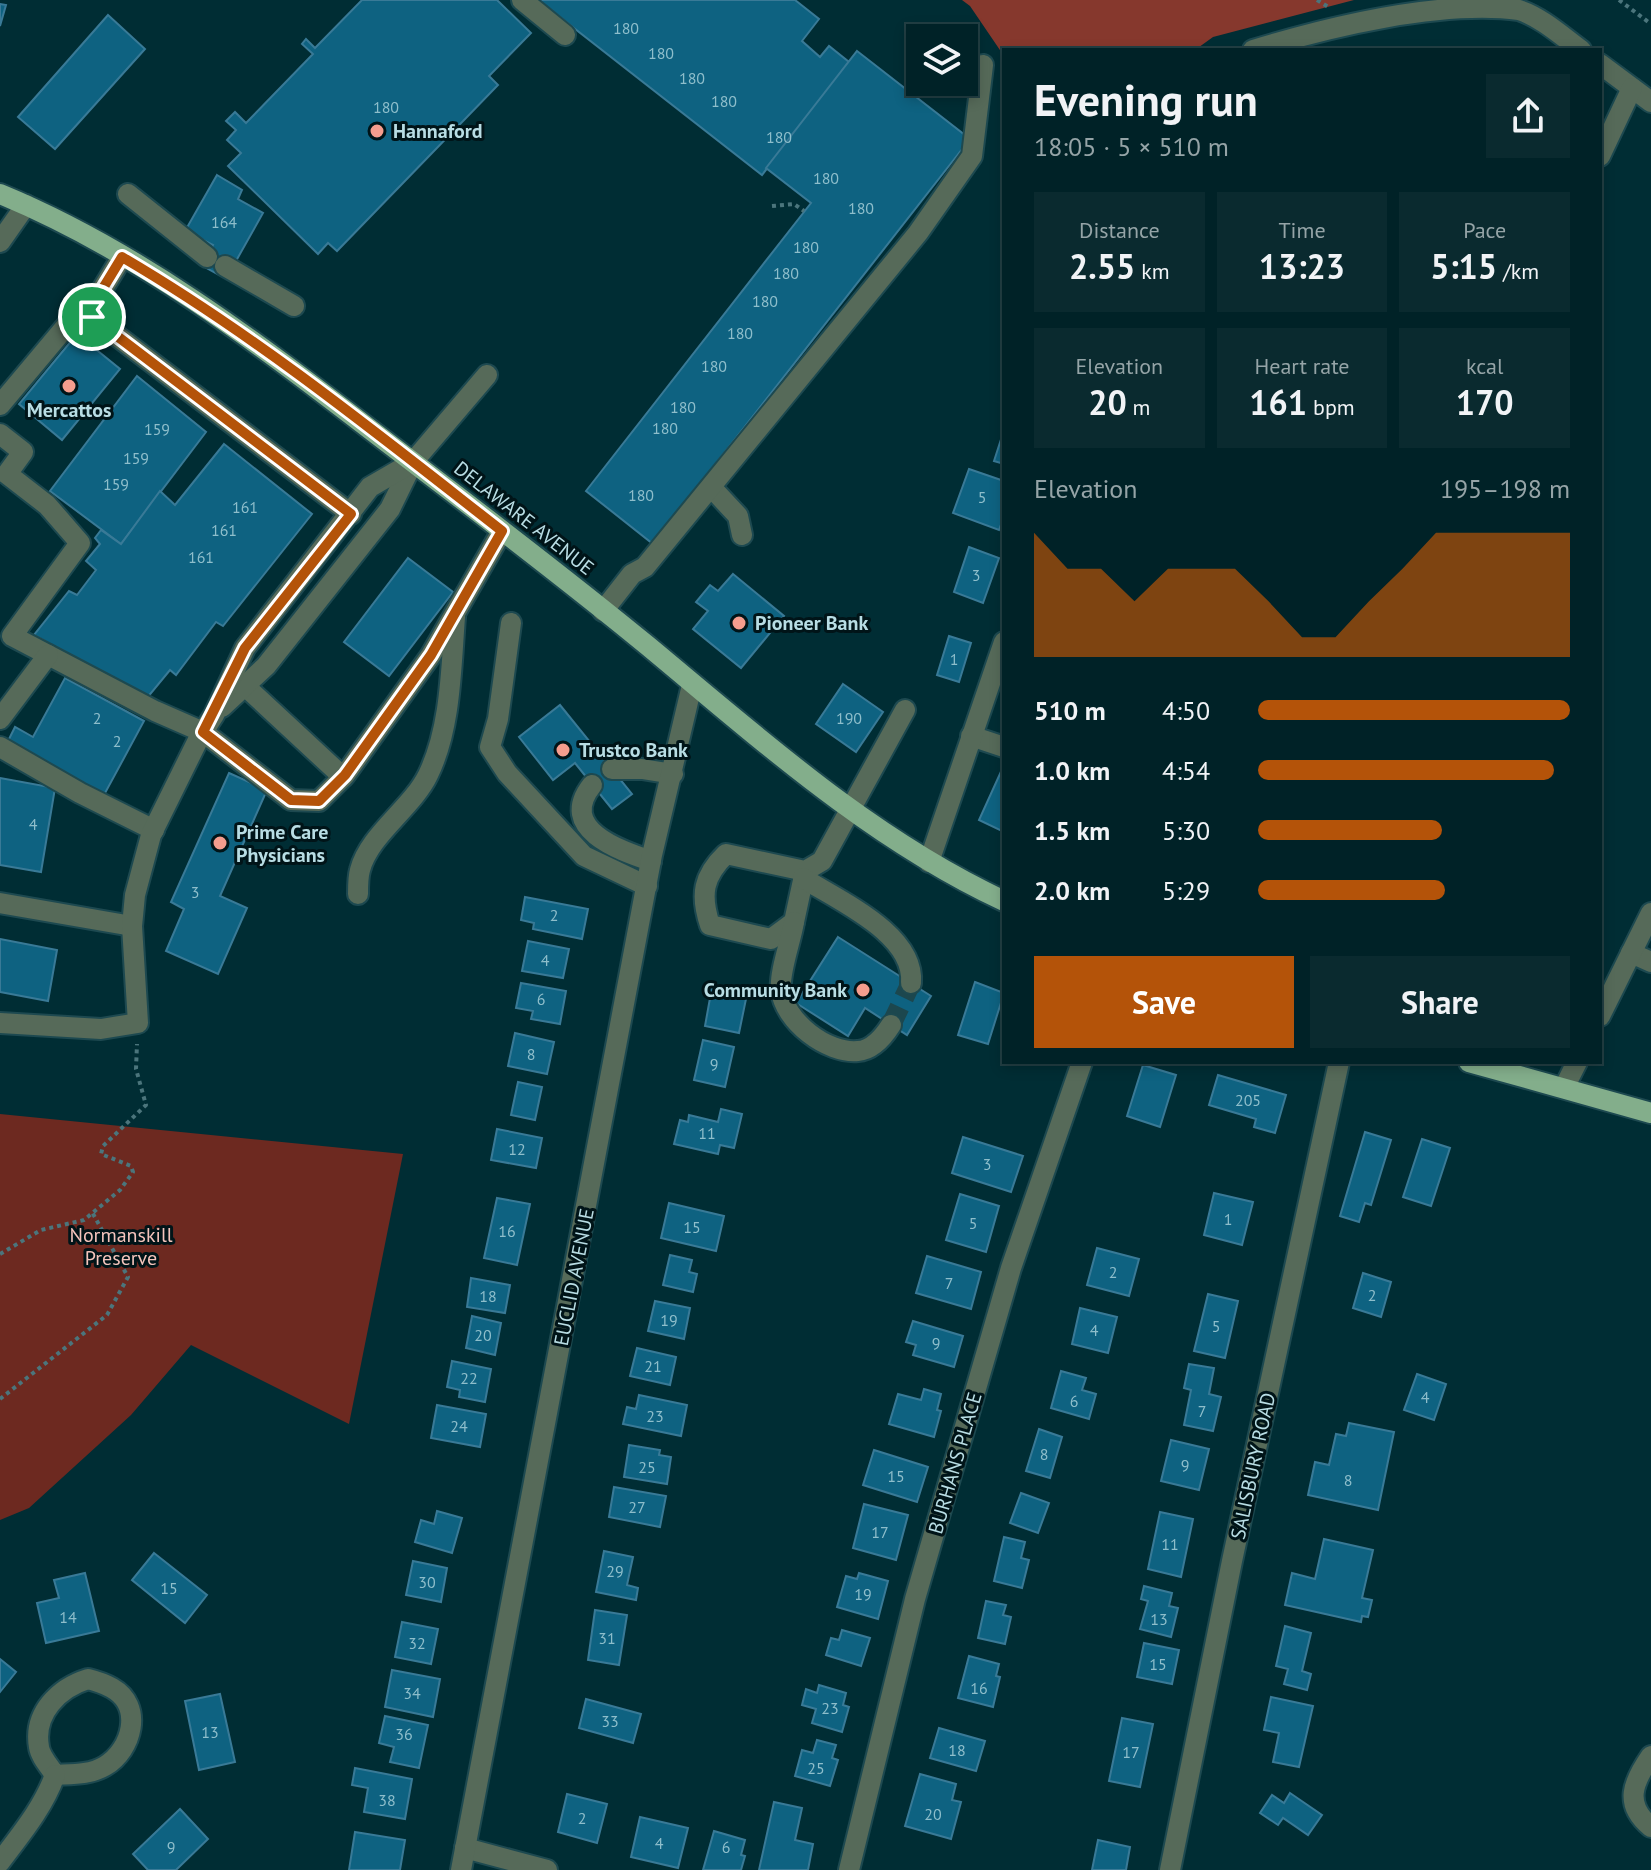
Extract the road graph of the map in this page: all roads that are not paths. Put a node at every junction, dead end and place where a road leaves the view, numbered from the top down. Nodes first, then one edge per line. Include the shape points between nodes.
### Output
1 (522, 0) edge
2 (565, 35) dead end
3 (1260, 48) edge
4 (1578, 48) edge
5 (983, 65) dead end
6 (1602, 66) edge
7 (1632, 88) junction
8 (1651, 102) edge
9 (1602, 152) edge
10 (0, 194) edge
11 (128, 194) dead end
12 (26, 205) junction
13 (0, 242) edge
14 (122, 257) junction
15 (294, 306) dead end
16 (91, 308) junction
17 (487, 375) dead end
18 (0, 405) edge
19 (0, 434) edge
20 (413, 462) junction
21 (711, 487) junction
22 (351, 514) junction
23 (502, 531) junction
24 (742, 535) dead end
25 (603, 611) junction
26 (455, 613) junction
27 (511, 623) dead end
28 (1002, 648) edge
29 (48, 655) junction
30 (692, 685) junction
31 (245, 686) junction
32 (905, 710) dead end
33 (0, 719) edge
34 (208, 724) junction
35 (971, 736) junction
36 (1002, 746) edge
37 (0, 747) edge
38 (612, 769) dead end
39 (673, 774) junction
40 (343, 777) junction
41 (592, 785) dead end
42 (850, 808) junction
43 (154, 830) junction
44 (651, 861) junction
45 (929, 862) junction
46 (804, 874) junction
47 (647, 886) junction
48 (358, 894) dead end
49 (1002, 900) edge
50 (0, 903) edge
51 (1651, 913) edge
52 (794, 922) junction
53 (132, 926) junction
54 (1631, 953) junction
55 (1651, 962) edge
56 (911, 983) tunnel mouth
57 (1602, 1012) edge
58 (0, 1023) edge
59 (891, 1025) tunnel mouth
60 (1081, 1064) edge
61 (1339, 1064) edge
62 (1476, 1064) edge
63 (1576, 1064) edge
64 (1564, 1088) junction
65 (1651, 1113) edge
66 (1651, 1756) edge
67 (55, 1775) junction
68 (1651, 1827) edge
69 (465, 1848) junction
70 (0, 1862) edge
71 (461, 1870) edge
72 (547, 1870) edge
73 (849, 1870) edge
74 (1170, 1870) edge

1 - 2 street
3 - 4 street via 1405,9 1463,3 1520,10
5 - 21 street via 972,156 918,233
6 - 7 street
7 - 8 street
7 - 9 street
10 - 12 main road, DELAWARE AVENUE
11 - 15 street via 216,261
12 - 13 street
12 - 14 main road, DELAWARE AVENUE
14 - 16 street
14 - 20 main road, DELAWARE AVENUE via 257,343
16 - 18 street via 73,318
16 - 22 street via 92,317
17 - 20 street
19 - 29 street via 23,452 7,474 47,505 80,543 12,636
20 - 22 street via 370,487
20 - 23 main road, DELAWARE AVENUE
20 - 31 street via 390,509
21 - 24 street via 738,516
21 - 25 street
22 - 34 street via 245,648
23 - 25 main road, DELAWARE AVENUE
23 - 26 street
25 - 30 main road, DELAWARE AVENUE
26 - 40 street
26 - 48 street via 450,681 430,772 370,849 360,869
27 - 47 street via 490,747 507,773 584,856
28 - 35 street
29 - 33 street
29 - 34 street via 155,711
30 - 39 street, EUCLID AVENUE
30 - 42 main road, DELAWARE AVENUE
31 - 34 street
31 - 40 street
32 - 42 street
34 - 40 street via 291,800 319,801
34 - 43 street
35 - 36 street
35 - 45 street
37 - 43 street
38 - 39 street
39 - 44 street, EUCLID AVENUE
41 - 44 street via 581,807 591,831 605,843
42 - 45 main road, DELAWARE AVENUE
42 - 46 street via 822,861
43 - 53 street via 135,895
44 - 47 street, EUCLID AVENUE
45 - 49 main road, DELAWARE AVENUE
46 - 52 street
46 - 52 street via 726,854 712,868 703,903 710,925 771,939
46 - 56 street via 883,929 904,950 913,968
47 - 69 street, EUCLID AVENUE
50 - 53 street
51 - 54 street
52 - 59 street via 781,988 785,1007 809,1034 829,1047 860,1051 881,1040
53 - 58 street via 138,1023 101,1029
54 - 55 street
54 - 57 street
60 - 73 street, BURHANS PLACE via 1011,1268 919,1584
61 - 74 street, SALISBURY ROAD
62 - 64 main road
63 - 64 street
64 - 65 main road
66 - 68 street via 1637,1777 1633,1800
67 - 67 street via 105,1766 128,1743 129,1708 114,1689 88,1679 66,1688 45,1708 39,1748
67 - 70 street via 31,1822
69 - 71 street, EUCLID AVENUE
69 - 72 street

